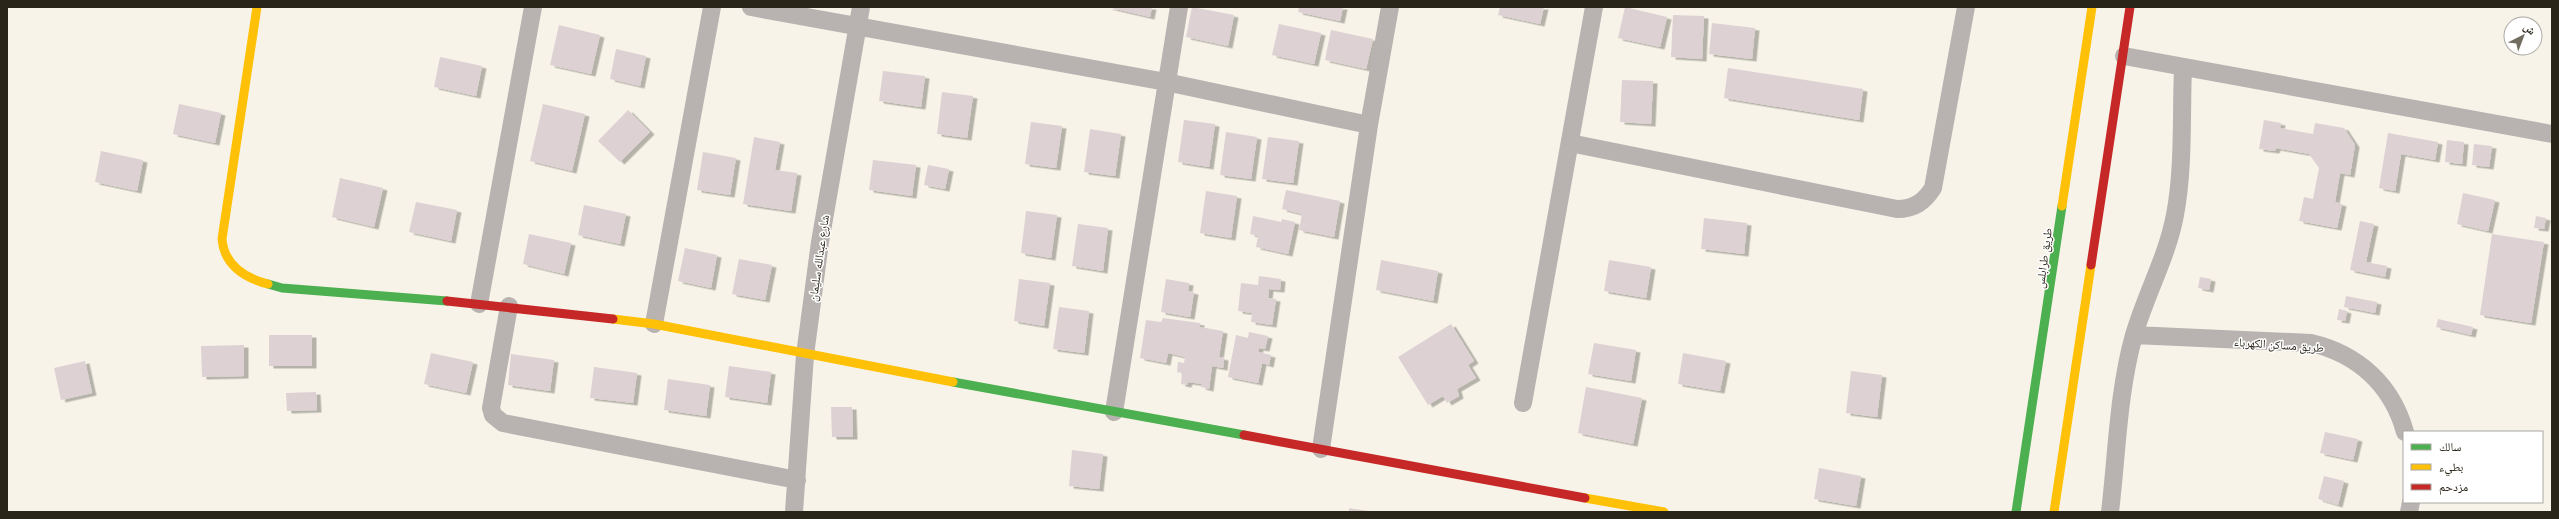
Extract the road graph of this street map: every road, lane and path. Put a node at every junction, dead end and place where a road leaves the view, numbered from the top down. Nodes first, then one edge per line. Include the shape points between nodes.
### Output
1 (257, 7) edge
2 (533, 7) edge
3 (712, 7) edge
4 (750, 7) edge
5 (861, 7) edge
6 (1179, 7) edge
7 (1390, 7) edge
8 (1594, 7) edge
9 (1966, 7) edge
10 (2092, 7) edge
11 (2130, 7) edge
12 (858, 27) junction
13 (2124, 56) junction
14 (2183, 66) junction
15 (1166, 82) junction
16 (1369, 125) junction
17 (2552, 134) edge
18 (1570, 143) junction
19 (479, 304) junction
20 (509, 306) junction
21 (654, 324) junction
22 (2134, 335) junction
23 (805, 355) junction
24 (1523, 402) dead end
25 (1114, 412) junction
26 (2405, 431) edge
27 (1321, 449) junction
28 (797, 480) junction
29 (794, 512) edge
30 (1664, 512) edge
31 (2016, 512) edge
32 (2054, 512) edge
33 (2110, 512) edge

1 - 19 main road via 222,232 224,252 235,267 255,281 282,288
2 - 19 street
3 - 21 street
4 - 12 street
5 - 12 street, شارع عبدالله سليمان
6 - 15 street
7 - 16 street
8 - 18 street
9 - 18 street via 1933,188 1928,196 1913,207 1897,209
10 - 31 main road, طريق طرابلس
11 - 13 main road
12 - 15 street
12 - 23 street, شارع عبدالله سليمان via 831,175
13 - 14 street
13 - 32 main road
14 - 17 street
14 - 22 street via 2175,215
15 - 16 street
15 - 25 street
16 - 27 street
18 - 24 street
19 - 20 main road
20 - 21 main road
20 - 28 street via 491,408 496,419 503,423
21 - 23 main road
22 - 26 street, طريق مساكن الكهرباء via 2311,343 2334,348 2359,363 2379,382 2402,420
22 - 33 street via 2125,378
23 - 25 main road
23 - 28 street, شارع عبدالله سليمان
25 - 27 main road
27 - 30 main road
28 - 29 street, شارع عبدالله سليمان

